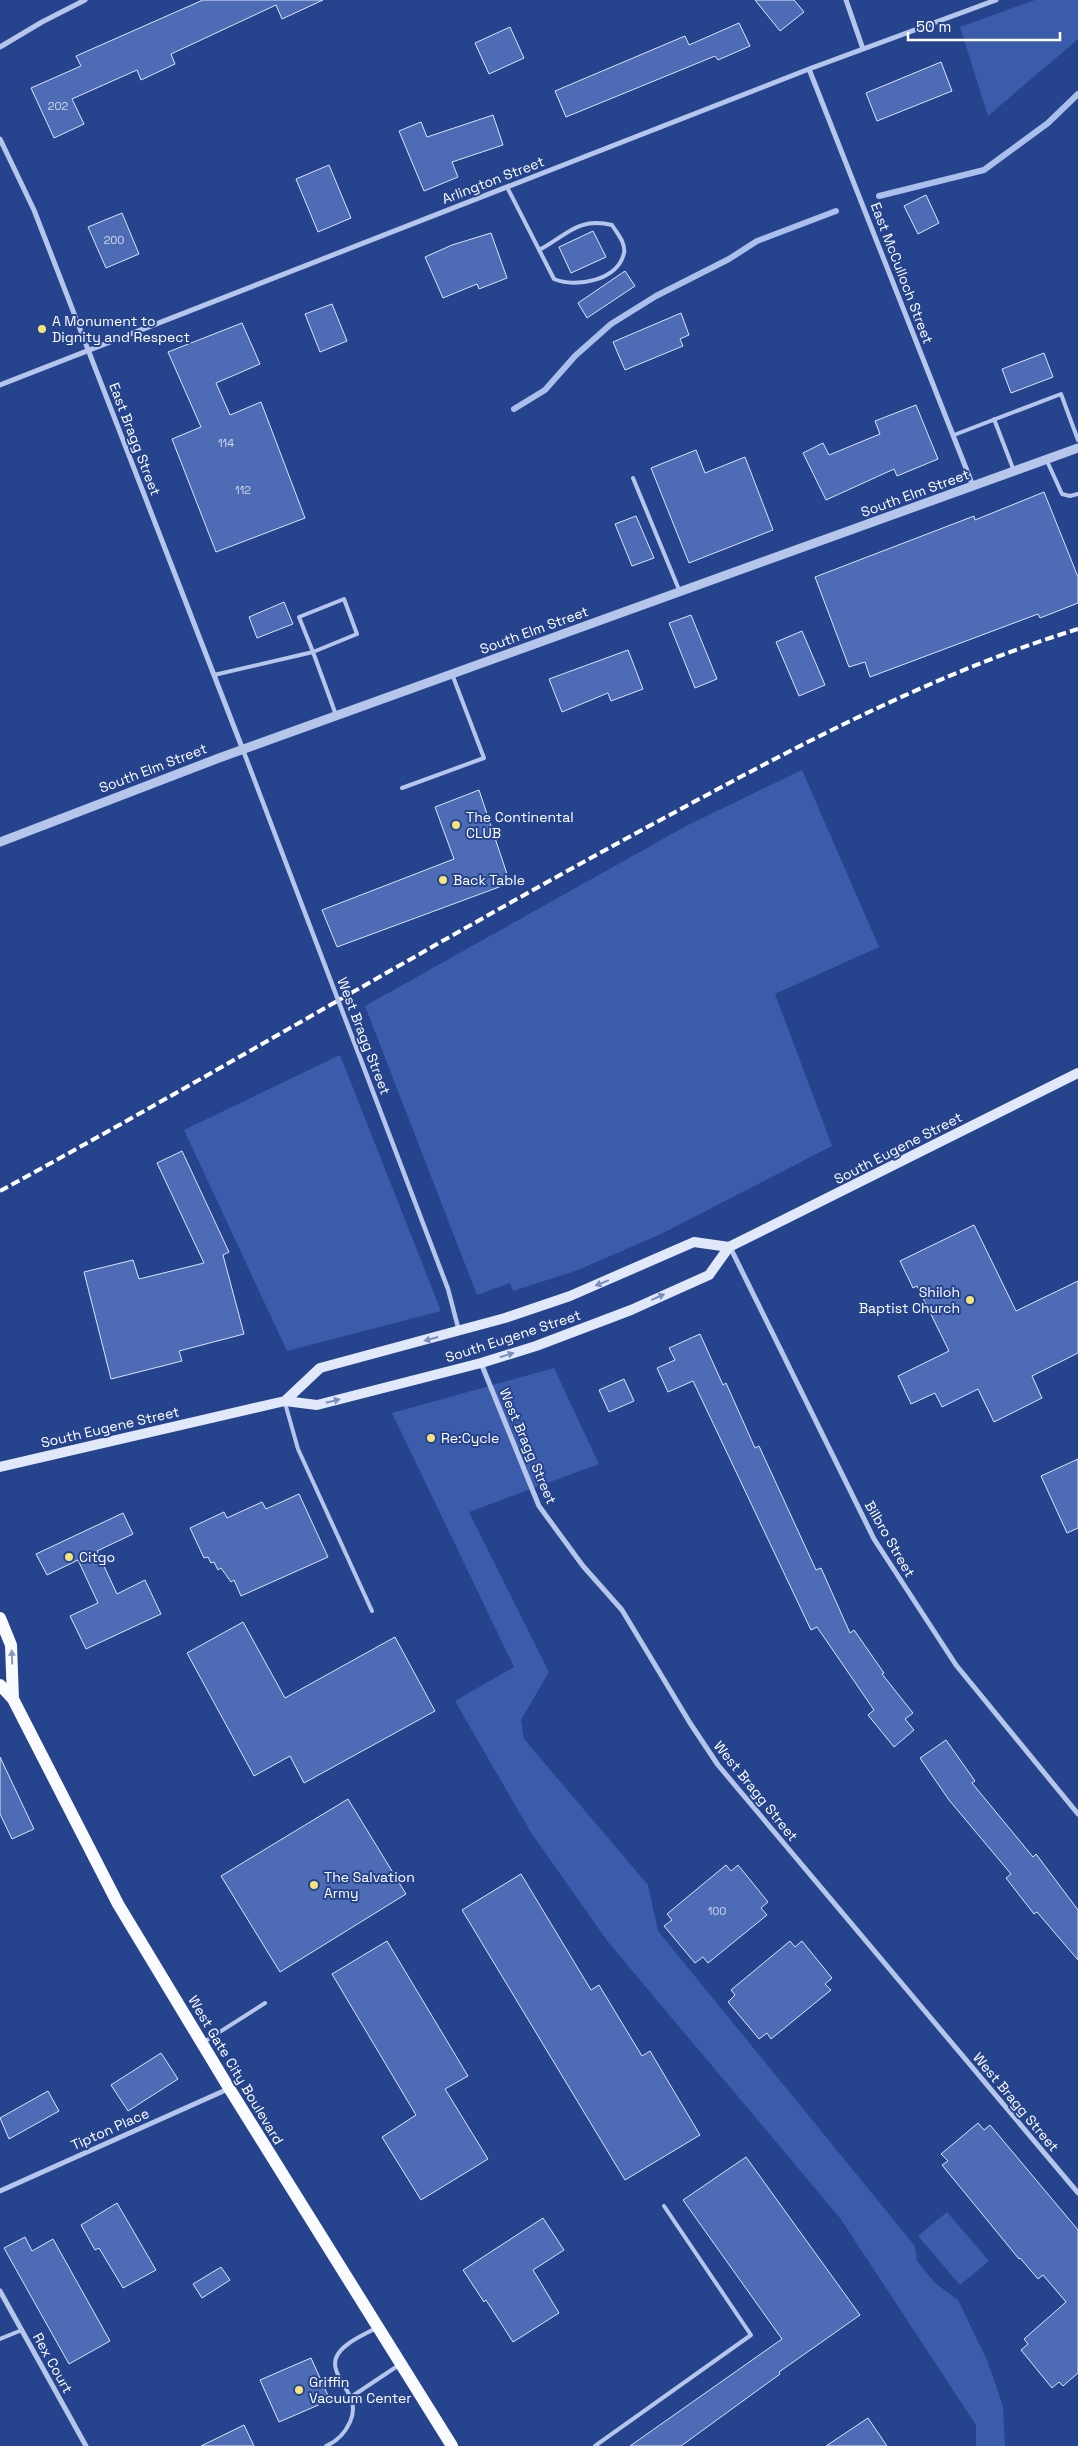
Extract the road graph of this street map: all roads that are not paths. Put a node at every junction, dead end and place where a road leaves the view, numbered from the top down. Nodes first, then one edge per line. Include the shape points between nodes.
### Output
1 (85, 0) edge
2 (846, 0) edge
3 (996, 0) edge
4 (0, 47) edge
5 (863, 49) junction
6 (809, 69) junction
7 (0, 139) edge
8 (507, 187) junction
9 (539, 250) junction
10 (88, 349) junction
11 (0, 385) edge
12 (994, 419) junction
13 (954, 435) junction
14 (1078, 440) edge
15 (1078, 448) edge
16 (1047, 459) junction
17 (1014, 471) junction
18 (634, 478) dead end
19 (973, 487) junction
20 (1078, 494) edge
21 (680, 592) junction
22 (312, 652) junction
23 (452, 674) junction
24 (214, 675) junction
25 (336, 716) junction
26 (243, 750) junction
27 (402, 788) dead end
28 (0, 842) edge
29 (1078, 1073) edge
30 (730, 1247) junction
31 (459, 1331) junction
32 (481, 1363) junction
33 (285, 1400) junction
34 (0, 1467) edge
35 (372, 1611) dead end
36 (0, 1618) edge
37 (0, 1685) edge
38 (13, 1699) junction
39 (1078, 1814) edge
40 (266, 2003) dead end
41 (202, 2044) junction
42 (229, 2088) junction
43 (0, 2191) edge
44 (1078, 2193) edge
45 (664, 2206) dead end
46 (0, 2291) edge
47 (378, 2327) junction
48 (22, 2330) junction
49 (0, 2339) edge
50 (401, 2364) junction
51 (351, 2397) junction
52 (86, 2446) edge
53 (326, 2446) edge
54 (452, 2446) edge
55 (595, 2446) edge

1 - 4 street
2 - 5 street
3 - 5 street, Arlington Street
5 - 6 street, Arlington Street
6 - 8 street, Arlington Street
6 - 13 street, East McCulloch Street
7 - 10 street, East Bragg Street via 34,210
8 - 9 lane
8 - 10 street, Arlington Street
9 - 9 lane via 554,279 565,284 608,275 624,253 621,239 612,225 596,221 566,232
10 - 11 street, Arlington Street
10 - 24 street, East Bragg Street
12 - 13 lane
12 - 14 lane via 1061,394
12 - 17 lane
13 - 19 street, East McCulloch Street
15 - 16 street, South Elm Street
16 - 17 street, South Elm Street
16 - 20 lane via 1062,494
17 - 19 street, South Elm Street
18 - 21 lane
19 - 21 street, South Elm Street
21 - 23 street, South Elm Street
22 - 22 lane via 299,617 344,599 357,634
22 - 24 lane
22 - 25 lane
23 - 25 street, South Elm Street
23 - 27 lane via 484,758
24 - 26 street, East Bragg Street
25 - 26 street, South Elm Street
26 - 28 street, South Elm Street
26 - 31 street, West Bragg Street via 448,1289
29 - 30 main road, South Eugene Street
30 -> 31 main road, South Eugene Street via 694,1242 570,1296
32 -> 30 main road, South Eugene Street via 589,1326 709,1275
30 - 39 street, Bilbro Street via 874,1539 956,1665
31 -> 33 main road, South Eugene Street via 320,1368
33 -> 32 main road, South Eugene Street via 317,1405
32 - 44 street, West Bragg Street via 538,1506 583,1566 622,1610 718,1765
33 - 34 main road, South Eugene Street
33 - 35 lane via 298,1449
38 -> 36 main road, West Gate City Boulevard via 11,1645
37 - 38 main road, West Gate City Boulevard
38 - 41 main road, West Gate City Boulevard via 118,1904
40 - 41 lane
41 - 42 main road, West Gate City Boulevard
42 - 43 street, Tipton Place
42 - 47 main road, West Gate City Boulevard
45 - 55 lane via 751,2336
46 - 48 street, Rex Court
47 - 50 main road, West Gate City Boulevard
47 - 51 lane via 341,2350 335,2359 336,2369
48 - 49 lane
48 - 52 street, Rex Court
50 - 51 lane
50 - 54 main road, West Gate City Boulevard
51 - 53 lane via 354,2414 346,2430 336,2442

